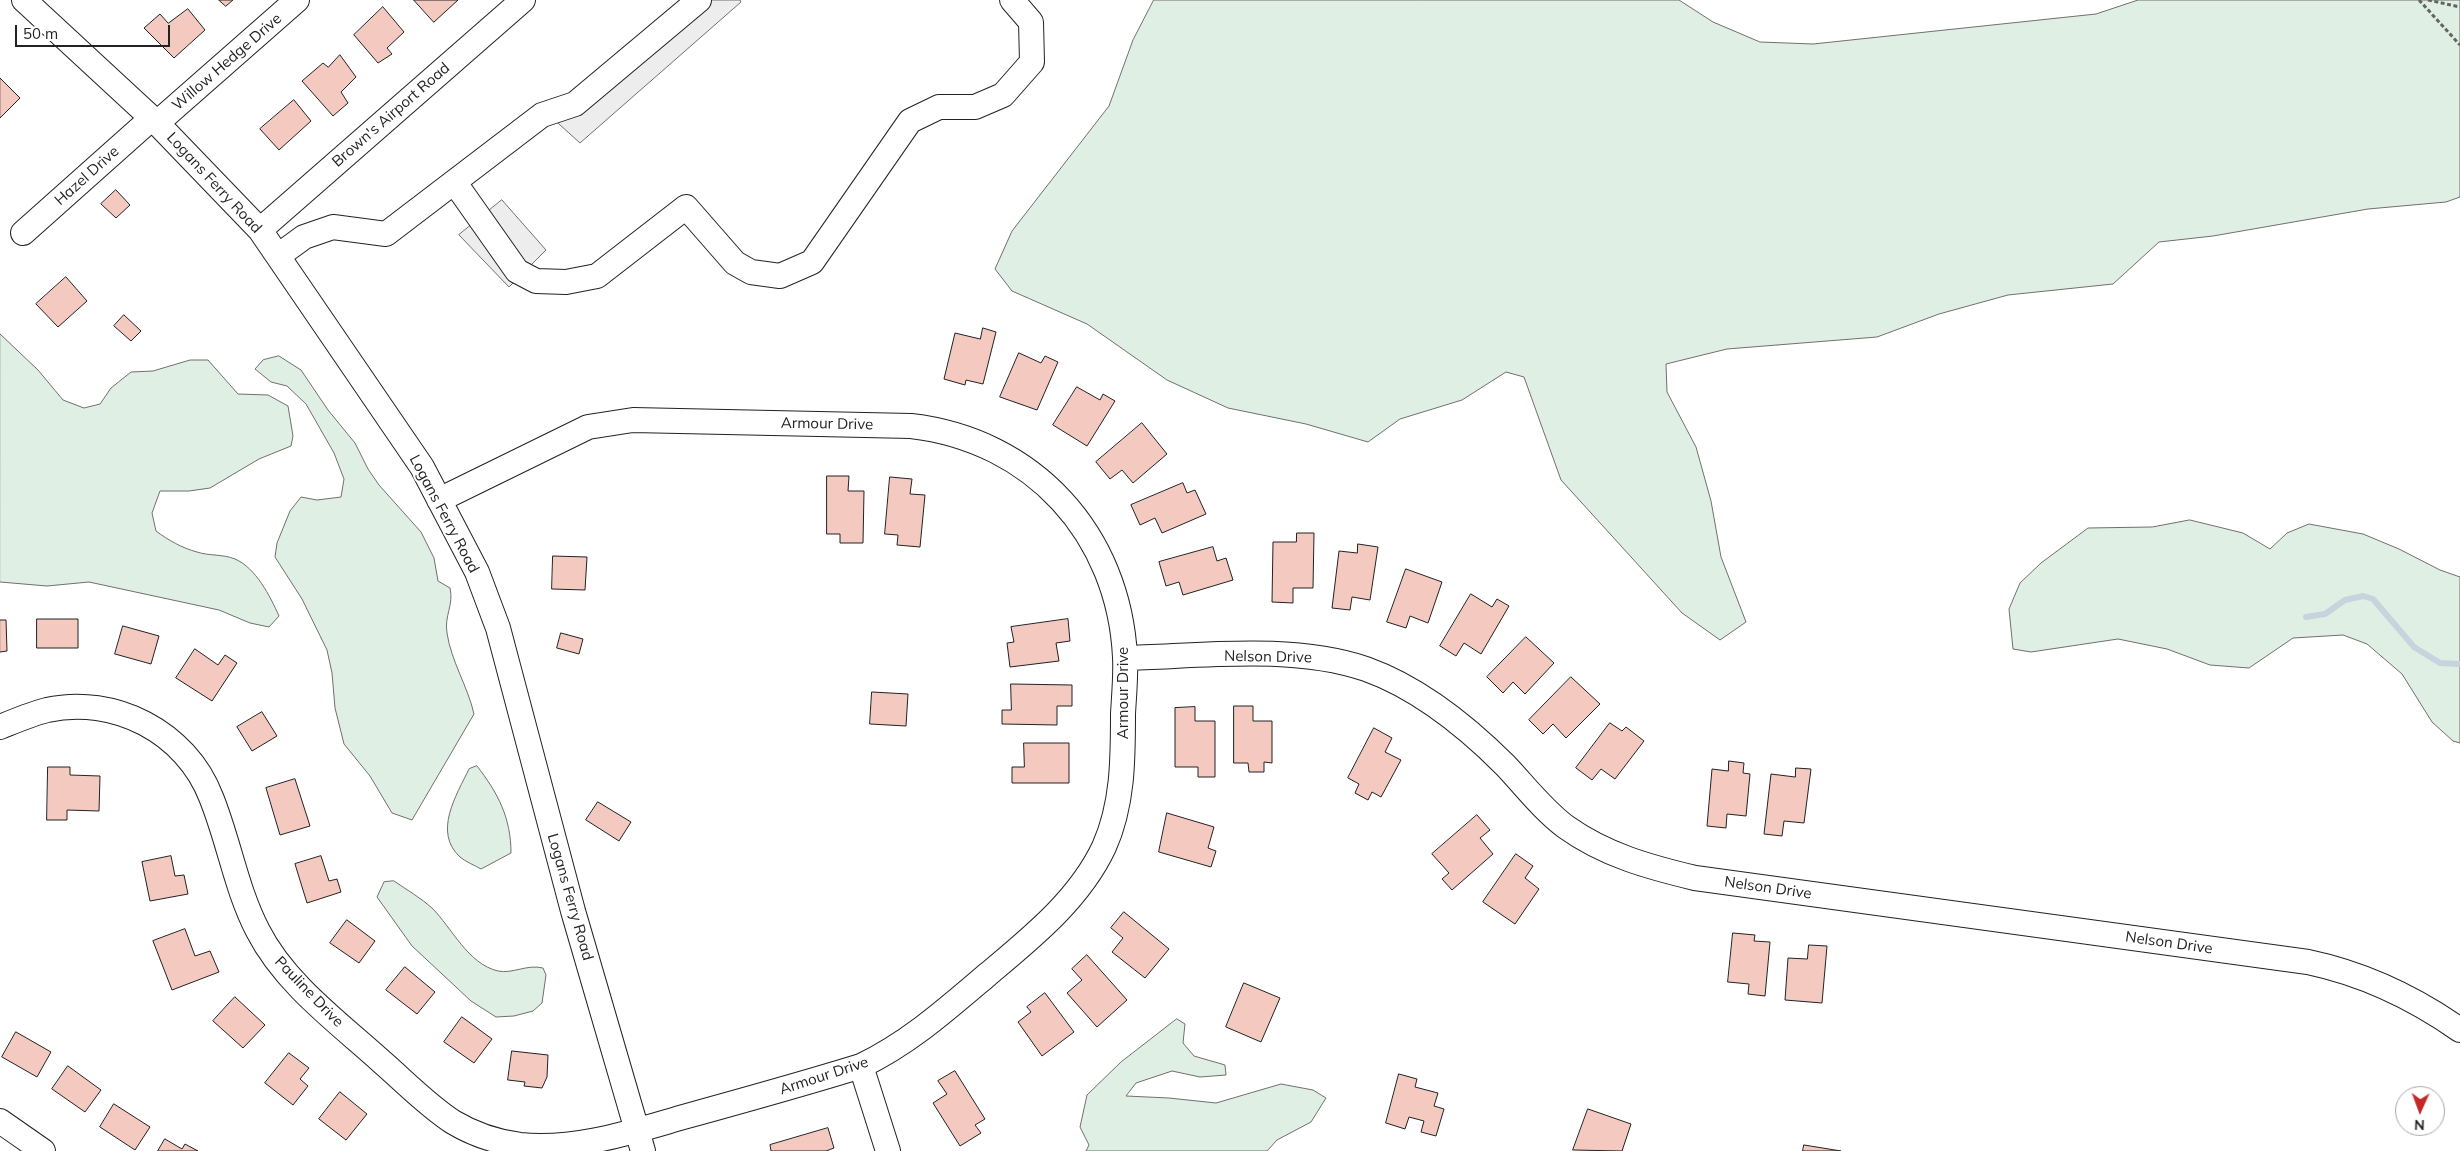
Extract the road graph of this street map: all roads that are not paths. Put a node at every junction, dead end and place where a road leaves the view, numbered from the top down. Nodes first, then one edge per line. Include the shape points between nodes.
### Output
1 (24, 0) edge
2 (297, 0) edge
3 (523, 0) edge
4 (699, 0) edge
5 (1012, 0) edge
6 (154, 121) junction
7 (455, 183) junction
8 (260, 230) junction
9 (23, 233) dead end
10 (278, 256) junction
11 (440, 500) junction
12 (1125, 658) junction
13 (0, 727) edge
14 (2460, 1030) edge
15 (861, 1066) junction
16 (0, 1120) edge
17 (640, 1141) edge
18 (43, 1151) edge
19 (888, 1151) edge

1 - 6 street, Logans Ferry Road
2 - 6 street, Willow Hedge Drive
3 - 8 street, Brown's Airport Road
4 - 7 street via 575,104 542,115
5 - 7 street via 1031,22 1032,62 1002,95 975,107 939,107 910,121 812,262 780,276 751,272 735,263 686,207 598,276 566,282 536,281 517,271
6 - 8 street, Logans Ferry Road
6 - 9 street, Hazel Drive
7 - 10 street via 386,234 333,227 304,237
8 - 10 street, Logans Ferry Road
10 - 11 street, Logans Ferry Road via 422,467
11 - 12 street, Armour Drive via 565,437 588,427 612,422 911,426 954,433 988,447 1027,470 1044,482 1076,516 1112,586
11 - 17 street, Logans Ferry Road via 476,572 501,637 573,911
12 - 14 street, Nelson Drive via 1291,654 1367,670 1414,692 1464,727 1565,826 1591,843 1643,865 1695,878 2318,964 2337,968 2398,992
12 - 15 street, Armour Drive via 1119,795 1104,847 1080,886 1053,917 929,1024 897,1047
13 - 17 street, Pauline Drive via 47,710 101,708 144,722 179,747 203,777 248,911 262,940 281,967 313,1000 436,1110 455,1123 485,1136 538,1147
15 - 17 street, Armour Drive
15 - 19 street
16 - 18 street

